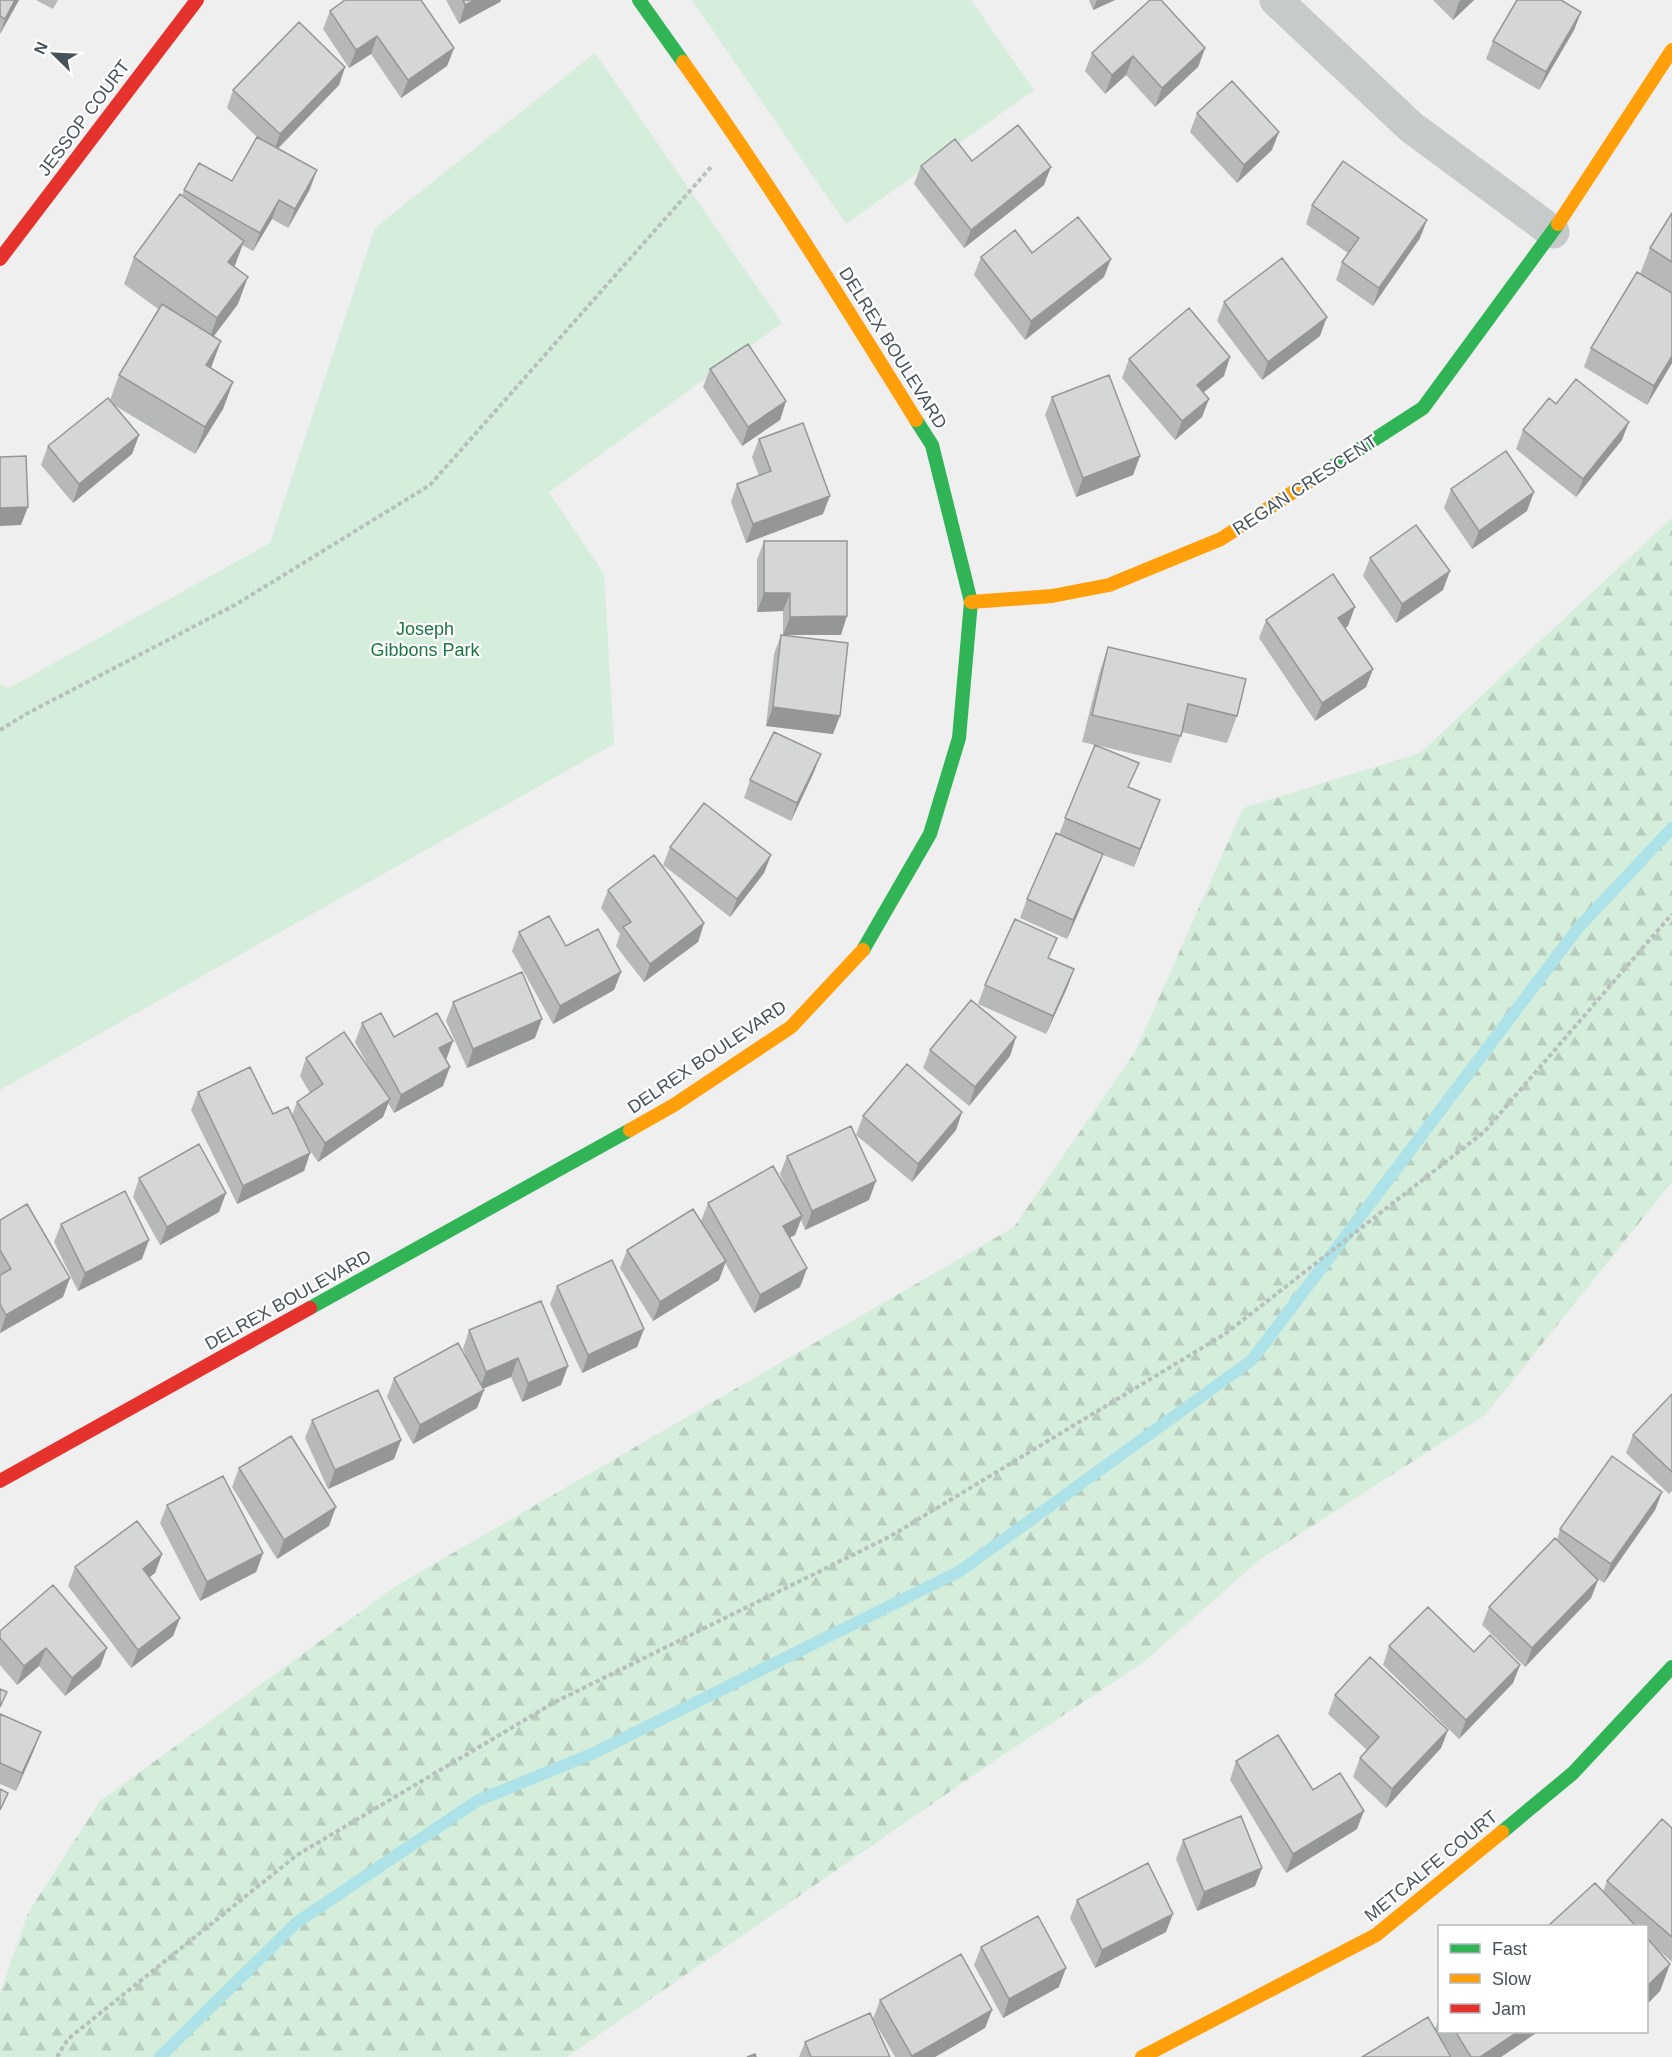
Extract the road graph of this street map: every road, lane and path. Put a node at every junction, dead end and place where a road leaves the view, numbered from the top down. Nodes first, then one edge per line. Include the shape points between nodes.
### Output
1 (197, 0) edge
2 (639, 0) edge
3 (1276, 0) edge
4 (1672, 50) edge
5 (737, 138) junction
6 (1553, 232) junction
7 (0, 259) edge
8 (971, 602) junction
9 (0, 730) edge
10 (1672, 914) edge
11 (0, 1481) edge
12 (1672, 1667) edge
13 (57, 2057) edge
14 (1142, 2057) edge

1 - 7 street, JESSOP COURT
2 - 5 street, DELREX BOULEVARD
3 - 6 street via 1411,127
4 - 6 street, REGAN CRESCENT
5 - 8 street, DELREX BOULEVARD via 932,444
5 - 9 path via 430,485 235,605
6 - 8 street, REGAN CRESCENT via 1424,408 1221,539 1109,585 1052,596
8 - 11 street, DELREX BOULEVARD via 959,738 930,834 864,949 791,1027 674,1105
10 - 13 path via 1484,1132 1225,1334 888,1537 555,1702 297,1855 68,2039
12 - 14 street, METCALFE COURT via 1573,1773 1376,1935

